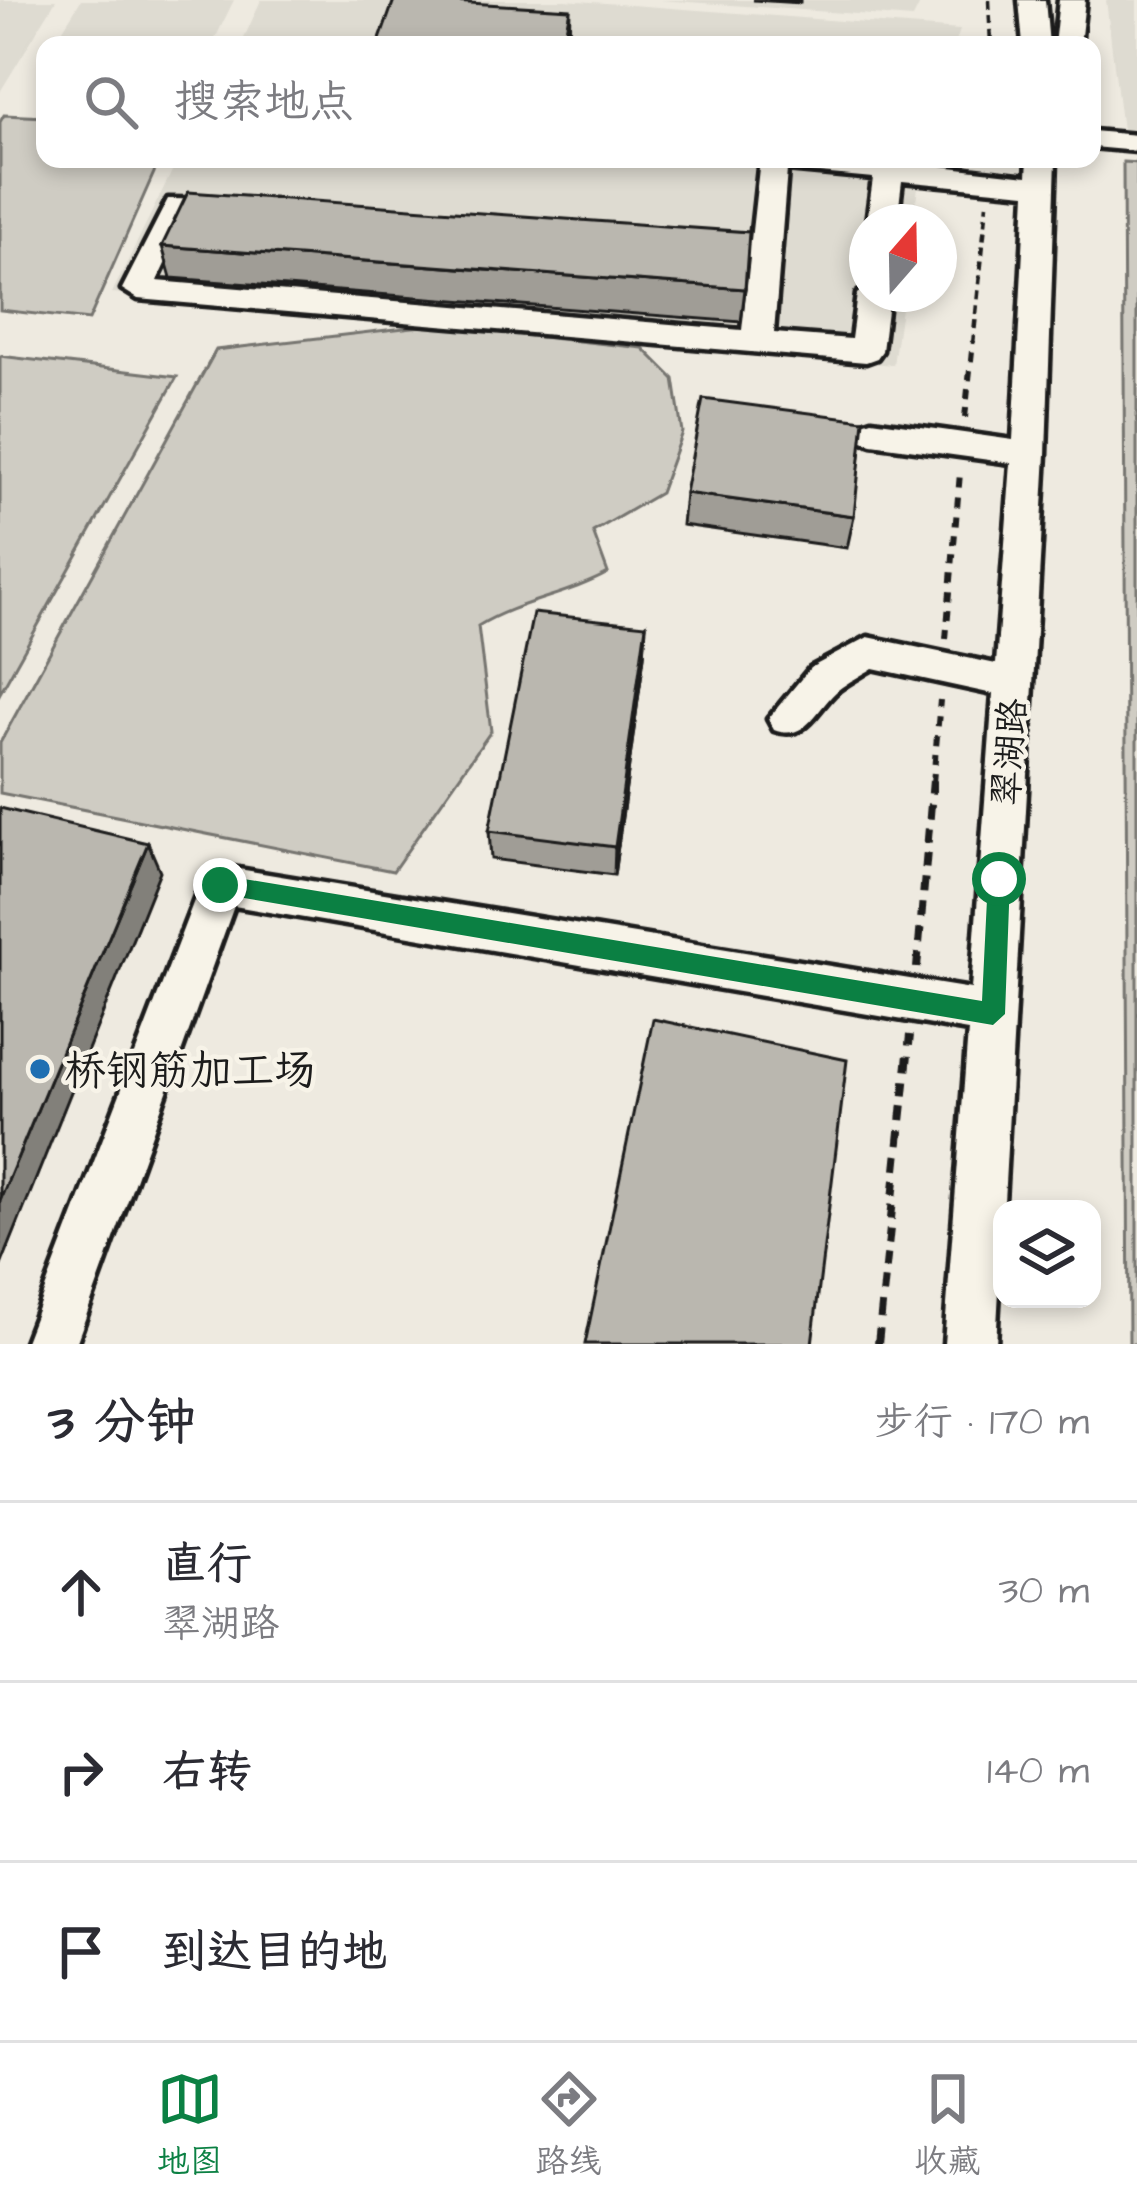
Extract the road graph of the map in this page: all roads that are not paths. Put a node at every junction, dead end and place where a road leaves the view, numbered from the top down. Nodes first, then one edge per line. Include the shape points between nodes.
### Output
1 (1032, 0) edge
2 (1072, 0) edge
3 (1035, 36) edge
4 (1068, 36) edge
5 (1101, 140) edge
6 (1137, 143) edge
7 (773, 168) edge
8 (876, 168) edge
9 (889, 169) junction
10 (1042, 173) edge
11 (884, 204) edge
12 (271, 212) edge
13 (669, 243) edge
14 (763, 250) junction
15 (871, 312) edge
16 (757, 341) junction
17 (872, 432) dead end
18 (1029, 454) junction
19 (1013, 683) junction
20 (788, 719) dead end
21 (993, 1014) junction
22 (50, 1344) edge
23 (970, 1344) edge

1 - 3 street
2 - 4 street
5 - 6 street
7 - 14 street
8 - 9 street
9 - 10 street via 989,181
9 - 11 street
10 - 18 street, 翠湖路
12 - 16 street via 178,205 138,289
13 - 14 street
14 - 16 street
15 - 16 street via 866,350
17 - 18 street
18 - 19 street, 翠湖路
19 - 20 street via 868,652 824,679
19 - 21 street, 翠湖路
21 - 22 street via 220,885
21 - 23 street, 翠湖路

